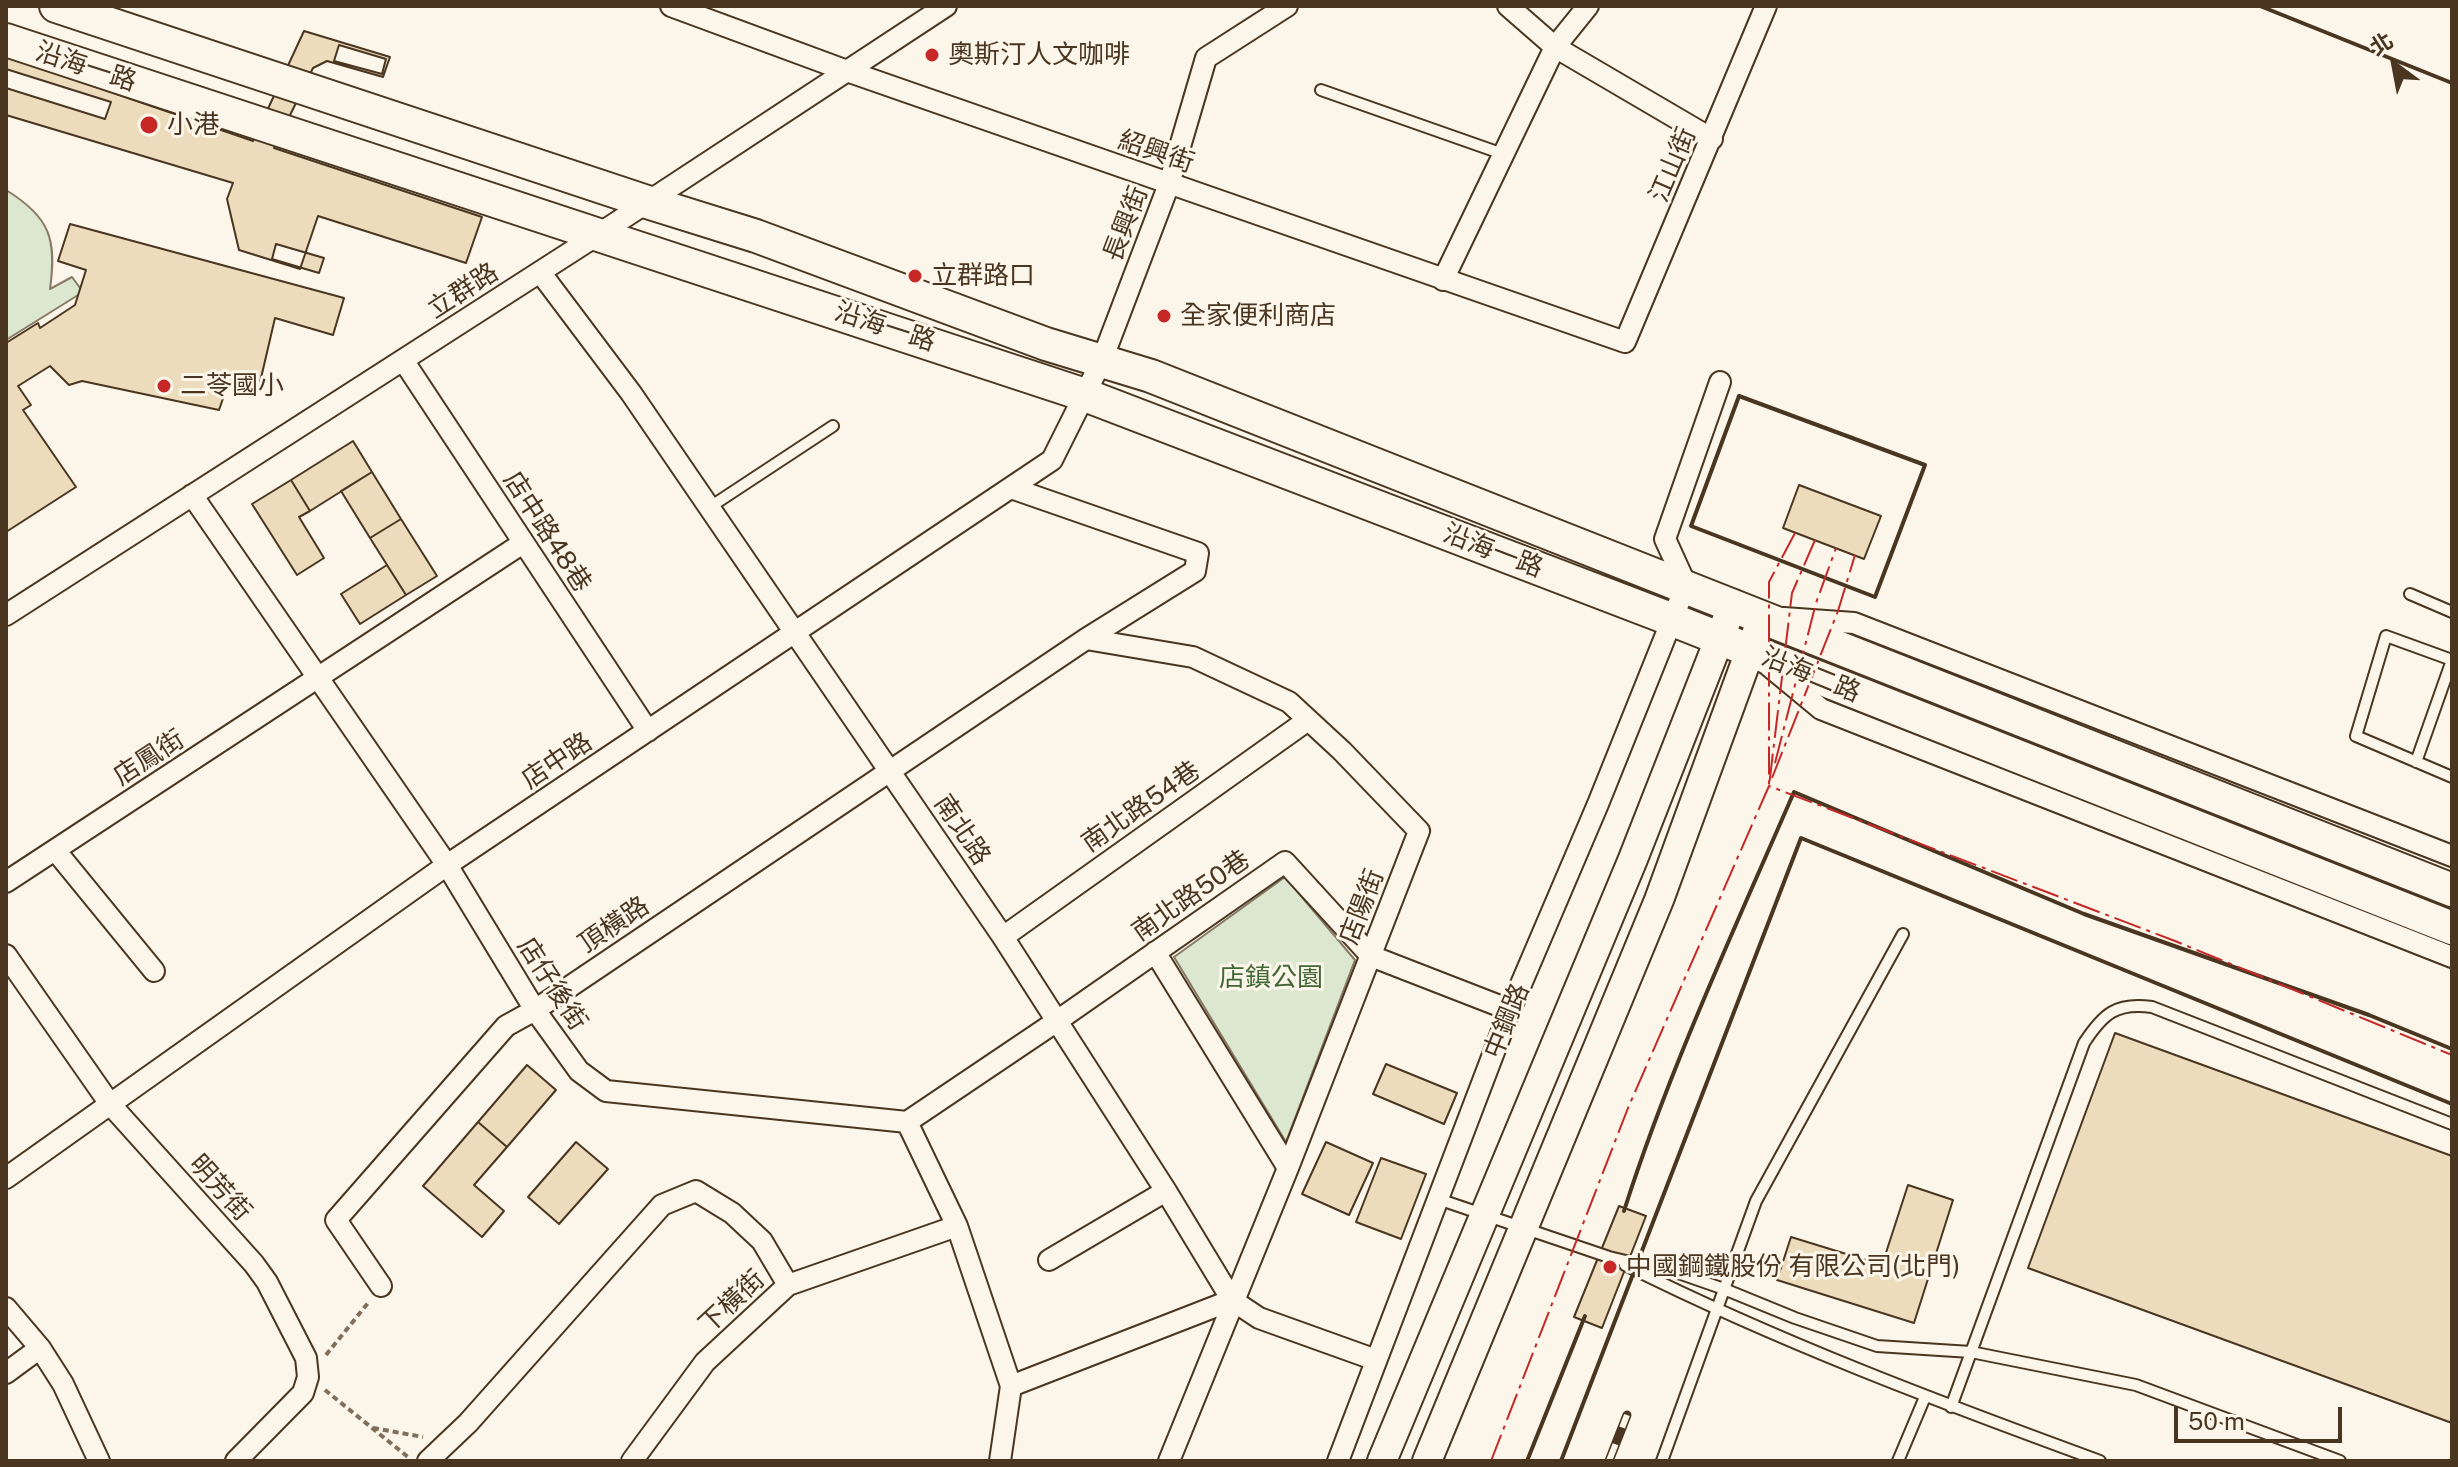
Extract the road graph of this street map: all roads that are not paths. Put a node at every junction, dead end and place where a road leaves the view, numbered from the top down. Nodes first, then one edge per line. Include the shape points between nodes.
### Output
1 (56, 6) edge
2 (671, 6) edge
3 (946, 6) edge
4 (1287, 6) edge
5 (1508, 6) edge
6 (1588, 6) edge
7 (1766, 6) edge
8 (6, 40) edge
9 (1555, 47) junction
10 (847, 71) junction
11 (1321, 90) dead end
12 (1712, 139) junction
13 (1503, 154) junction
14 (1169, 184) junction
15 (647, 202) junction
16 (599, 234) junction
17 (540, 272) junction
18 (1443, 280) junction
19 (1625, 342) joint
20 (403, 360) junction
21 (1102, 360) junction
22 (1720, 382) dead end
23 (1085, 395) junction
24 (833, 426) dead end
25 (1011, 488) junction
26 (192, 495) junction
27 (710, 507) junction
28 (523, 543) junction
29 (1686, 585) junction
30 (2410, 594) dead end
31 (1733, 604) junction
32 (2452, 612) edge
33 (6, 615) edge
34 (1762, 616) junction
35 (1673, 620) junction
36 (797, 632) junction
37 (1086, 639) junction
38 (1719, 639) junction
39 (1751, 651) junction
40 (2452, 660) edge
41 (320, 678) junction
42 (1308, 720) junction
43 (648, 731) junction
44 (2416, 762) junction
45 (890, 770) junction
46 (2452, 777) edge
47 (55, 850) junction
48 (2452, 856) edge
49 (447, 865) junction
50 (6, 882) edge
51 (2452, 890) edge
52 (2452, 928) edge
53 (1903, 934) dead end
54 (1003, 937) junction
55 (1155, 952) junction
56 (6, 955) edge
57 (1371, 956) junction
58 (2452, 957) edge
59 (154, 971) dead end
60 (535, 1010) junction
61 (1510, 1010) junction
62 (1057, 1021) junction
63 (110, 1104) junction
64 (907, 1122) junction
65 (2452, 1124) edge
66 (1288, 1168) junction
67 (6, 1178) edge
68 (1166, 1191) junction
69 (1438, 1199) junction
70 (1485, 1214) junction
71 (957, 1226) junction
72 (1524, 1227) junction
73 (1609, 1257) junction
74 (1049, 1260) dead end
75 (788, 1285) junction
76 (381, 1286) road end
77 (1724, 1289) junction
78 (1232, 1300) junction
79 (6, 1308) edge
80 (1717, 1311) junction
81 (40, 1348) junction
82 (1971, 1352) junction
83 (1376, 1360) junction
84 (6, 1373) edge
85 (1011, 1386) junction
86 (1925, 1397) junction
87 (1951, 1407) junction
88 (99, 1461) edge
89 (236, 1461) edge
90 (428, 1461) edge
91 (632, 1461) edge
92 (1000, 1461) edge
93 (1169, 1461) edge
94 (1338, 1461) edge
95 (1382, 1461) edge
96 (1427, 1461) edge
97 (1662, 1461) edge
98 (1898, 1461) edge
99 (2100, 1461) edge
100 (2340, 1461) edge

1 - 15 main road, 沿海一路
2 - 10 street, 紹興街
3 - 10 street, 立群路
4 - 14 street, 長興街 via 1206,58
5 - 9 street
6 - 9 street
7 - 12 street, 江山街
8 - 16 main road, 沿海一路
9 - 12 street
9 - 13 street
10 - 14 street, 紹興街
10 - 15 street, 立群路
11 - 13 lane
12 - 19 street, 江山街
13 - 18 street
14 - 18 street, 紹興街
14 - 21 street, 長興街
15 - 16 street, 立群路
15 - 21 main road, 沿海一路
16 - 17 street, 立群路
16 - 23 main road, 沿海一路
17 - 20 street, 立群路
17 - 27 street, 南北路
18 - 19 street, 紹興街
20 - 26 street, 立群路
20 - 28 street, 店中路48巷
21 - 23 street, 店中路
21 - 29 main road, 沿海一路
22 - 29 street via 1665,539
23 - 25 street, 店中路 via 1052,460
23 - 35 main road, 沿海一路
24 - 27 lane
25 - 36 street, 店中路
25 - 37 street, 頂橫路 via 1198,553 1195,571
26 - 33 street, 立群路
26 - 41 street, 店仔後街
27 - 36 street, 南北路
28 - 41 street, 店鳳街
28 - 43 street, 店中路48巷
29 - 31 main road, 沿海一路
29 - 35 street, 中鋼路
30 - 32 lane
31 - 34 main road, 沿海一路
31 - 38 street, 中鋼路
34 - 39 street
34 - 48 street, 沿海二路 via 1854,623
34 - 51 main road, 沿海二路
35 - 38 main road, 沿海一路
35 - 61 street, 中鋼路
36 - 43 street, 店中路
36 - 45 street, 南北路
37 - 42 street, 店陽街 via 1193,657 1289,702
37 - 45 street, 頂橫路
38 - 39 main road, 沿海一路
38 - 70 street, 中鋼路
39 - 52 main road, 沿海二路
39 - 58 street, 沿海二路 via 1821,709
39 - 72 street via 1659,900
40 - 44 lane
40 - 44 lane via 2386,636 2356,736
41 - 47 street, 店鳳街
41 - 49 street, 店仔後街
42 - 54 street, 南北路54巷
42 - 57 street, 店陽街 via 1419,831
43 - 49 street, 店中路
44 - 46 lane
45 - 54 street, 南北路
45 - 60 street, 頂橫路
47 - 50 street, 店鳳街
47 - 59 street
49 - 60 street, 店仔後街
49 - 63 street, 店中路
53 - 77 lane via 1756,1201
54 - 62 street, 南北路
55 - 57 street, 南北路50巷 via 1285,862
55 - 62 street, 南北路50巷
55 - 66 street
56 - 63 street, 明芳街
57 - 61 street, 南北路50巷
57 - 66 street, 店陽街
60 - 64 street, 店仔後街 via 579,1071 606,1091
60 - 76 street, 頂橫路 via 506,1026 336,1220
61 - 69 street, 中鋼路
62 - 64 street
62 - 68 street, 南北路
63 - 67 street, 店中路
63 - 89 street, 明芳街 via 254,1264 306,1358 303,1393
64 - 71 street
65 - 82 lane via 2152,1007 2132,1004 2113,1010 2084,1043
66 - 78 street, 店陽街
68 - 74 street
68 - 78 street, 南北路
69 - 70 lane
69 - 83 street, 中鋼路
70 - 72 lane
70 - 95 street, 中鋼路
71 - 75 street, 下橫街
71 - 85 street
72 - 73 lane
72 - 96 street
73 - 77 lane
73 - 80 lane
75 - 90 street via 762,1241 732,1213 696,1191 662,1205
75 - 91 street, 下橫街 via 705,1362
77 - 80 lane
77 - 82 lane via 1877,1346
78 - 83 street, 南北路 via 1259,1318
78 - 85 street
78 - 93 street, 店陽街
79 - 81 street
80 - 86 lane
80 - 97 lane
81 - 84 street
81 - 88 street
82 - 87 lane
82 - 100 lane via 2136,1385
83 - 94 street, 中鋼路
85 - 92 street
86 - 87 lane
86 - 98 lane
87 - 99 lane

